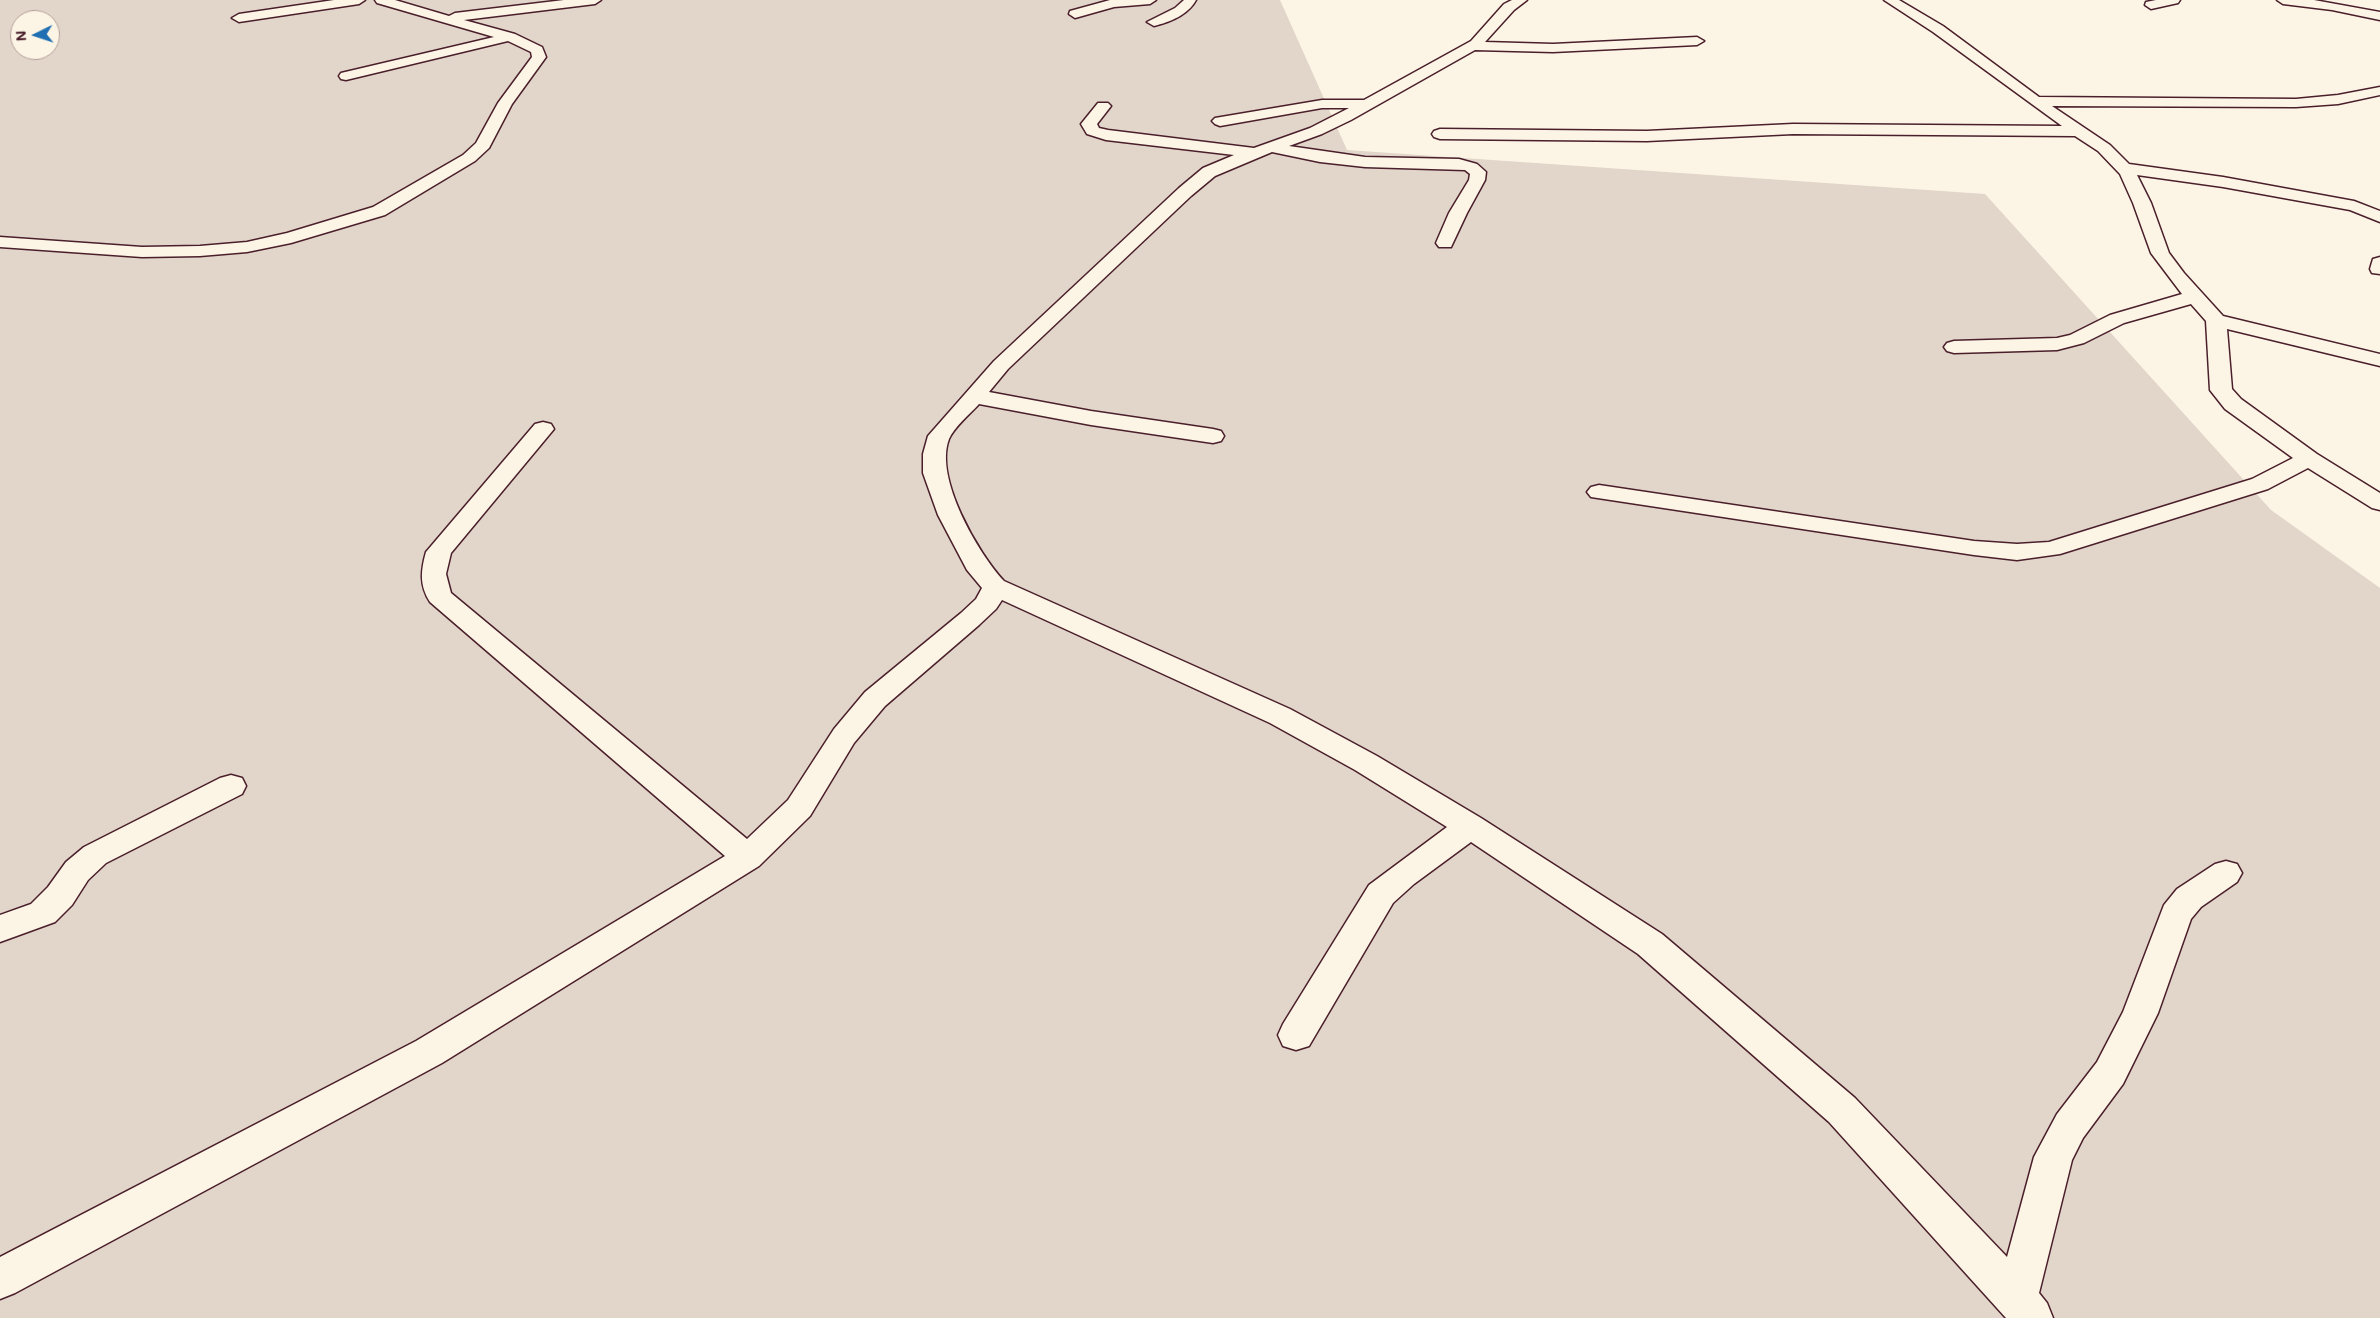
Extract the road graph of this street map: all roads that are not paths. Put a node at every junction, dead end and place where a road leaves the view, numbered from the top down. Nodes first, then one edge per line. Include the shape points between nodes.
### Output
1 (359, 0) edge
2 (381, 0) edge
3 (596, 0) edge
4 (1150, 0) edge
5 (1190, 0) edge
6 (1521, 0) edge
7 (1890, 0) edge
8 (2174, 0) edge
9 (2283, 0) edge
10 (2151, 5) dead end
11 (1075, 14) dead end
12 (2380, 16) edge
13 (238, 18) dead end
14 (446, 18) junction
15 (1154, 22) dead end
16 (510, 37) junction
17 (1697, 41) dead end
18 (1471, 46) junction
19 (346, 76) dead end
20 (2380, 91) edge
21 (2035, 101) junction
22 (1367, 104) junction
23 (1103, 106) dead end
24 (1220, 121) dead end
25 (2080, 131) junction
26 (1440, 134) dead end
27 (1264, 150) junction
28 (2124, 168) junction
29 (2380, 217) edge
30 (0, 242) edge
31 (1445, 243) dead end
32 (2196, 296) junction
33 (2216, 320) junction
34 (1954, 347) dead end
35 (2380, 360) edge
36 (973, 396) junction
37 (544, 429) dead end
38 (1213, 436) dead end
39 (2309, 459) junction
40 (1599, 492) dead end
41 (2380, 503) edge
42 (995, 586) junction
43 (232, 786) dead end
44 (1470, 826) junction
45 (748, 858) junction
46 (2226, 873) dead end
47 (0, 928) edge
48 (1296, 1035) dead end
49 (0, 1279) edge
50 (2024, 1308) edge

1 - 13 street
2 - 14 street
3 - 14 street
4 - 11 street via 1114,3
5 - 15 street via 1183,9
6 - 18 street via 1509,6
7 - 21 street via 1938,29
8 - 10 street
9 - 12 street
14 - 16 street
16 - 19 street
16 - 30 street via 537,50 539,57 505,103 483,145 469,158 379,211 291,238 246,247 200,251 142,252
17 - 18 street via 1553,48
18 - 22 street
20 - 21 street via 2316,102 2274,104
21 - 25 street
22 - 24 street via 1322,104
22 - 27 street via 1316,131
23 - 27 street via 1089,124 1092,131
25 - 26 street via 1793,129 1647,136
25 - 28 street
27 - 31 street via 1371,164 1459,164 1471,167 1478,172 1477,180
27 - 36 street via 1209,172 1185,192 1001,365
28 - 29 street via 2354,206
28 - 32 street via 2142,203 2160,253
32 - 33 street
32 - 34 street via 2118,319 2076,339 2057,344
33 - 35 street
33 - 39 street via 2221,390 2233,404
36 - 38 street
36 - 42 street via 939,436 934,454 935,473 950,515 980,570
37 - 45 street via 438,552 433,574 439,596
39 - 40 street via 2260,484 2051,548 2018,552
39 - 41 street
42 - 44 street via 1280,716
42 - 45 street via 988,603 875,699 844,736 799,808
43 - 47 street via 95,855 77,871 60,896 43,913
44 - 48 street via 1381,894
44 - 50 street via 1650,944 1679,968 1842,1110
45 - 49 street via 429,1052
46 - 50 street via 2189,898 2176,914 2140,1013 2110,1073 2070,1126 2053,1157

